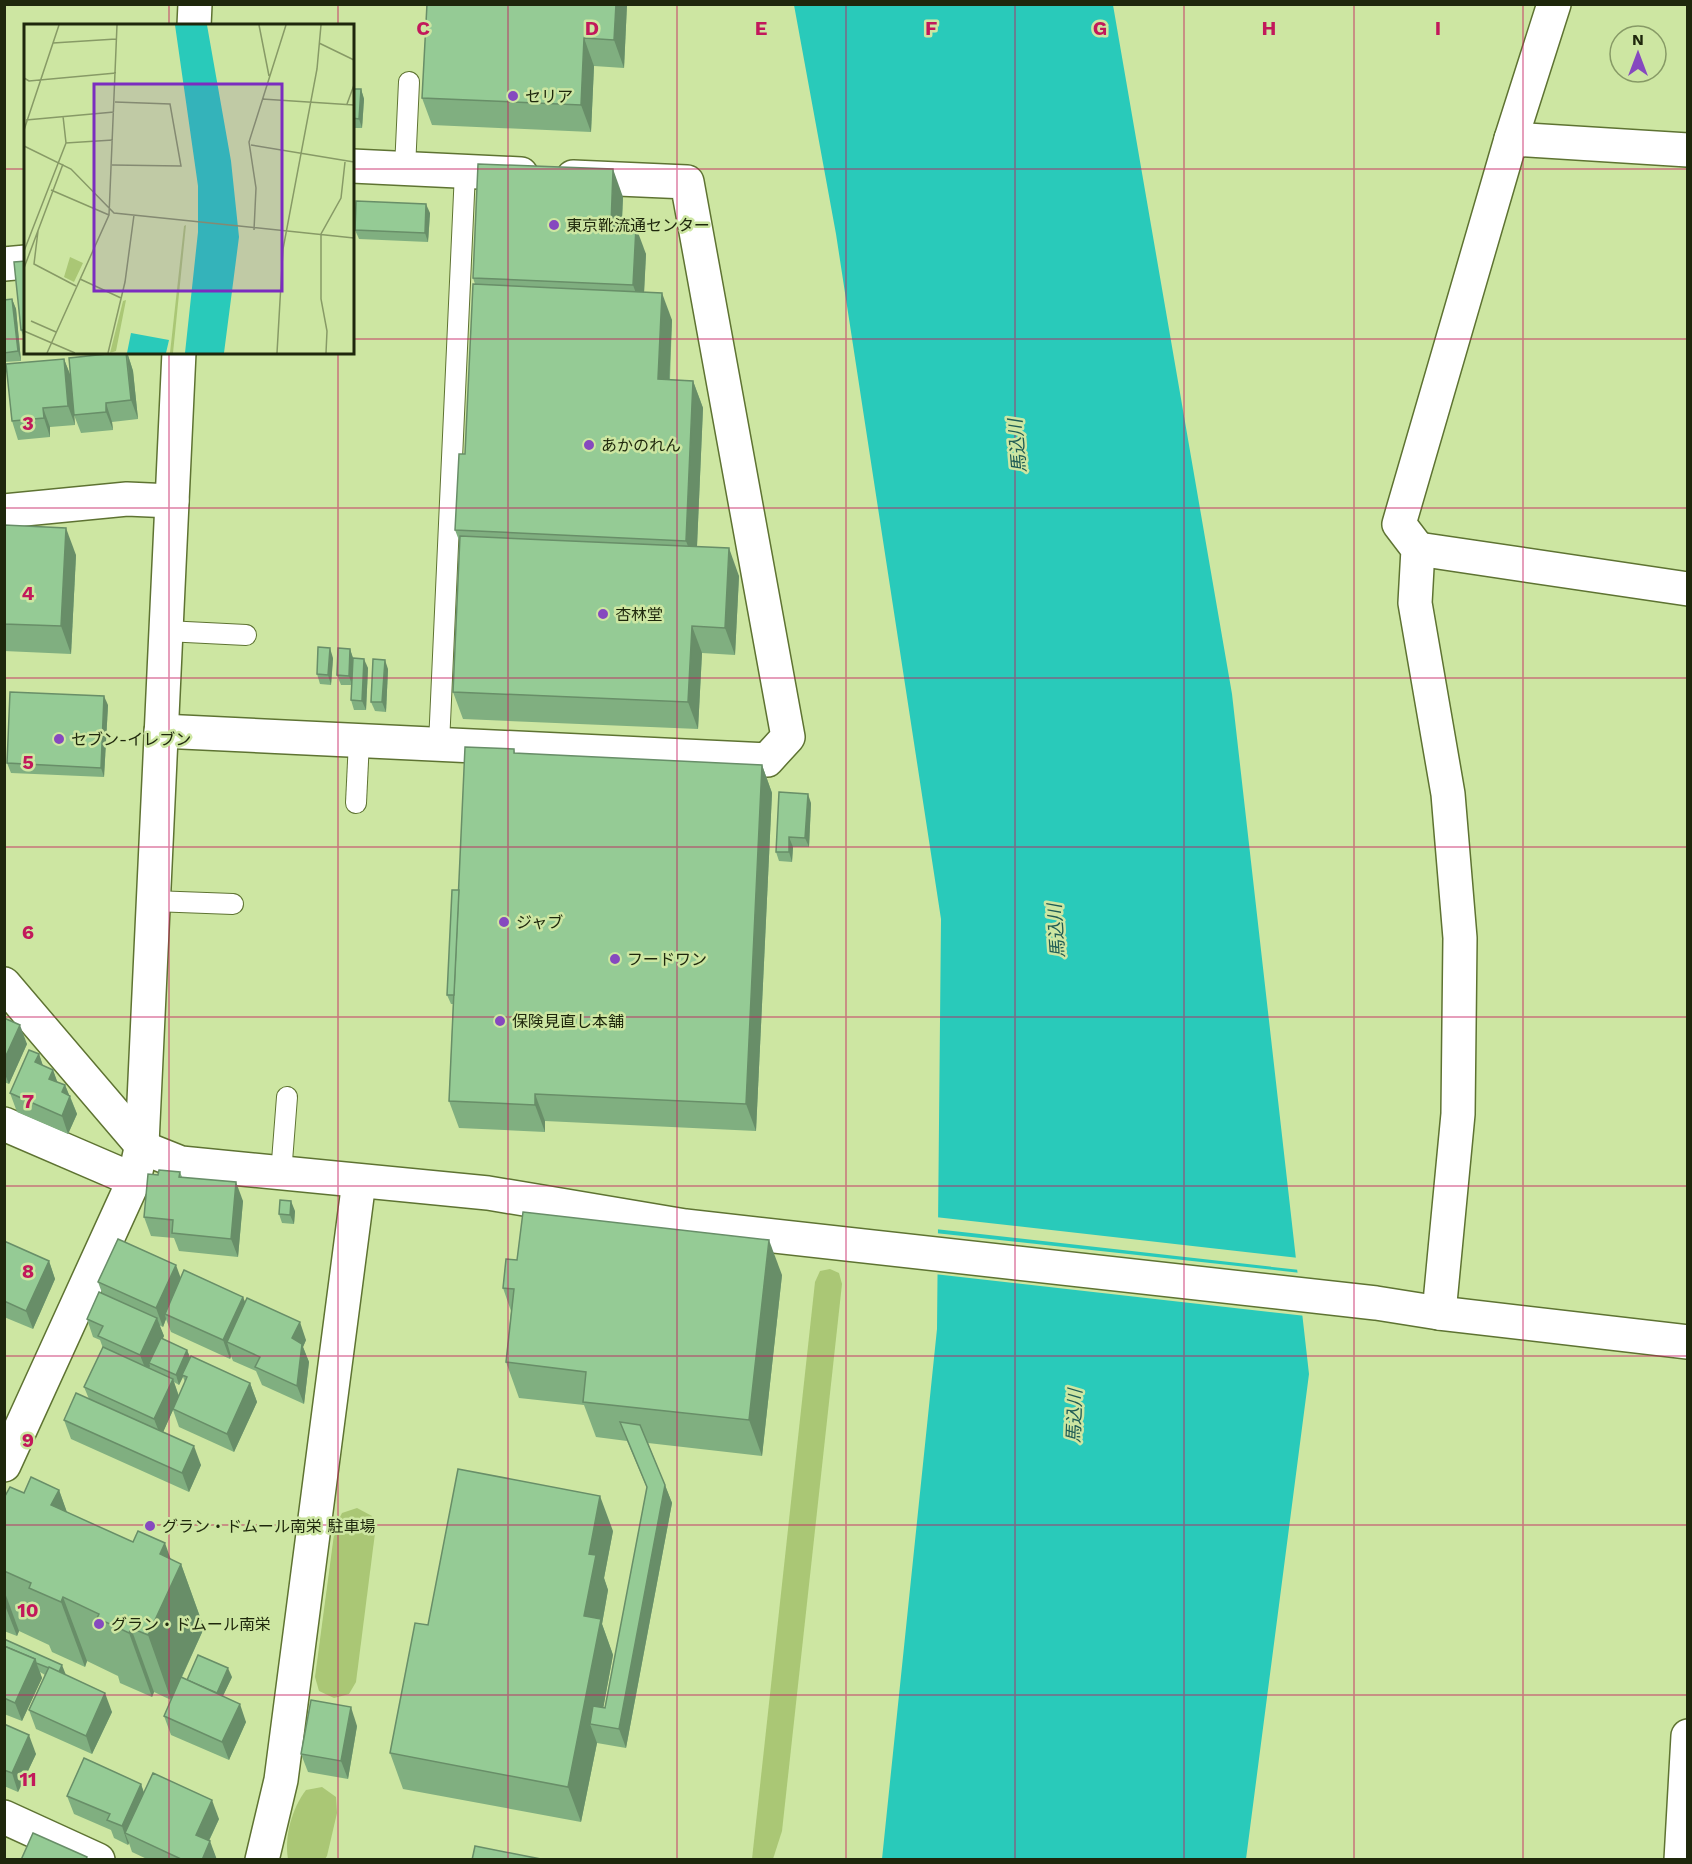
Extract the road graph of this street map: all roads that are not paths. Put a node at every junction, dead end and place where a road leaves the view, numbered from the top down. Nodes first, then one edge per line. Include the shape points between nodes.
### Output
1 (195, 4) edge
2 (1554, 4) edge
3 (194, 24) edge
4 (409, 82) dead end
5 (1511, 139) junction
6 (1688, 150) edge
7 (354, 166) edge
8 (405, 168) junction
9 (465, 172) junction
10 (24, 262) edge
11 (4, 264) edge
12 (179, 354) edge
13 (172, 501) junction
14 (4, 511) edge
15 (1418, 549) junction
16 (1688, 589) edge
17 (166, 631) junction
18 (246, 635) dead end
19 (161, 731) junction
20 (359, 741) junction
21 (439, 744) junction
22 (356, 803) dead end
23 (153, 901) junction
24 (233, 904) dead end
25 (4, 984) edge
26 (287, 1096) dead end
27 (4, 1124) edge
28 (142, 1144) junction
29 (281, 1174) junction
30 (134, 1180) junction
31 (358, 1181) junction
32 (1439, 1313) junction
33 (1688, 1342) edge
34 (4, 1465) edge
35 (1688, 1737) edge
36 (4, 1817) edge
37 (98, 1860) edge
38 (262, 1860) edge
39 (1681, 1860) edge

1 - 3 street
2 - 5 street
4 - 8 lane
5 - 6 street
5 - 15 street via 1399,524
7 - 8 street
8 - 9 street
9 - 21 lane
9 - 21 street via 687,182 788,737 768,760
10 - 11 street
12 - 13 street
13 - 14 street via 127,499
13 - 17 street
15 - 16 street
15 - 32 street via 1415,603 1448,794 1460,938 1458,1114
17 - 18 lane
17 - 19 street
19 - 20 street
19 - 23 street
20 - 21 street
20 - 22 lane
23 - 24 lane
23 - 28 street
25 - 28 street
26 - 29 lane
27 - 30 street
28 - 29 street via 181,1163
28 - 30 street
29 - 31 street
30 - 34 street
31 - 32 street via 488,1193 685,1226
31 - 38 street via 281,1780
32 - 33 street
35 - 39 street
36 - 37 street

